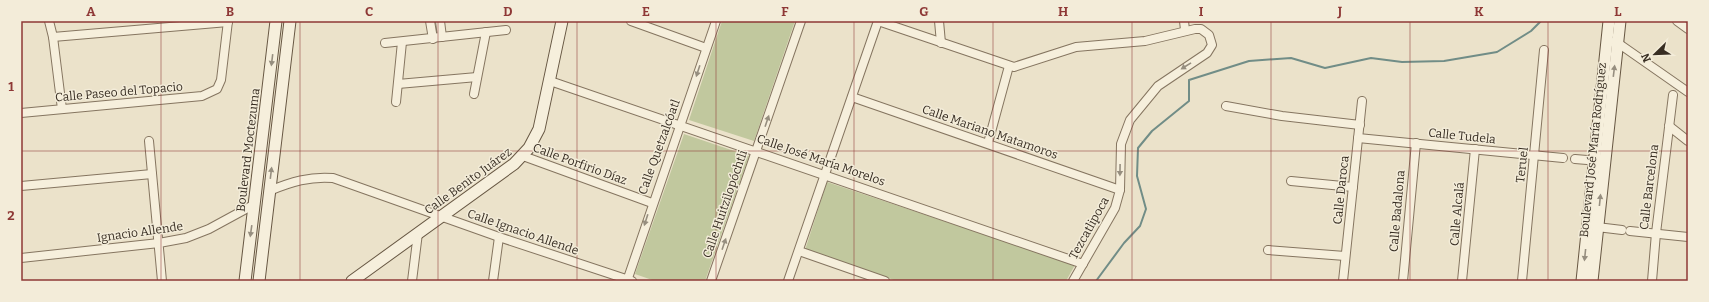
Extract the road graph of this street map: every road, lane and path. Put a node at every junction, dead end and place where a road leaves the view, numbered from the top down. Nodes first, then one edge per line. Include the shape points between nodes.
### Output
1 (49, 21) edge
2 (276, 21) edge
3 (290, 21) edge
4 (430, 21) edge
5 (440, 21) edge
6 (562, 21) edge
7 (631, 21) edge
8 (716, 21) edge
9 (801, 21) edge
10 (878, 21) edge
11 (939, 21) edge
12 (1184, 21) edge
13 (1609, 21) edge
14 (1620, 21) edge
15 (1677, 21) edge
16 (228, 22) edge
17 (1688, 29) edge
18 (506, 30) dead end
19 (1184, 30) junction
20 (486, 32) junction
21 (442, 37) junction
22 (1607, 37) junction
23 (53, 38) junction
24 (433, 38) junction
25 (402, 42) junction
26 (385, 43) dead end
27 (941, 43) junction
28 (1618, 43) junction
29 (706, 48) junction
30 (1544, 50) dead end
31 (1009, 66) junction
32 (477, 77) junction
33 (550, 81) junction
34 (398, 84) junction
35 (1688, 92) edge
36 (474, 94) dead end
37 (1672, 95) dead end
38 (852, 97) junction
39 (1362, 101) dead end
40 (396, 102) dead end
41 (1226, 106) dead end
42 (62, 109) junction
43 (21, 113) edge
44 (1360, 125) junction
45 (680, 126) junction
46 (1669, 126) junction
47 (1358, 138) junction
48 (149, 141) dead end
49 (1688, 141) edge
50 (988, 143) junction
51 (1416, 143) junction
52 (1475, 149) junction
53 (757, 151) junction
54 (1535, 155) junction
55 (523, 156) junction
56 (1563, 158) dead end
57 (1575, 159) dead end
58 (1599, 161) junction
59 (152, 174) junction
60 (825, 174) junction
61 (1291, 181) dead end
62 (21, 186) edge
63 (1353, 187) junction
64 (1120, 190) junction
65 (269, 191) junction
66 (652, 203) junction
67 (255, 204) junction
68 (441, 216) junction
69 (1597, 228) junction
70 (418, 233) junction
71 (1656, 233) junction
72 (499, 237) junction
73 (1688, 237) edge
74 (159, 243) junction
75 (1268, 250) dead end
76 (798, 251) junction
77 (1345, 256) junction
78 (21, 258) edge
79 (1083, 264) junction
80 (629, 280) edge
81 (162, 281) edge
82 (245, 281) edge
83 (259, 281) edge
84 (352, 281) edge
85 (412, 281) edge
86 (493, 281) edge
87 (711, 281) edge
88 (788, 281) edge
89 (884, 281) edge
90 (1073, 281) edge
91 (1343, 281) edge
92 (1403, 281) edge
93 (1462, 281) edge
94 (1522, 281) edge
95 (1582, 281) edge
96 (1592, 281) edge
97 (1652, 281) edge

1 - 23 street
2 -> 67 street, Boulevard Moctezuma
65 -> 3 street
4 - 24 street
5 - 21 street
6 - 33 street, Calle Benito Juárez
7 - 29 street
8 - 29 street, Calle Quetzalcóatl
53 -> 9 street, Calle Huitzilopóchtli
10 - 27 street
10 - 38 street
11 - 27 street
12 - 19 street
13 - 22 street, Boulevard José María Rodríguez
14 - 28 street, Boulevard José María Rodríguez
15 - 17 street
16 - 23 street
16 - 42 street, Calle Paseo del Topacio via 221,80 217,90 202,96
18 - 20 street
19 - 31 street via 1145,41 1076,47 1018,66
19 -> 64 street, Tezcatlipoca via 1205,31 1212,40 1212,45 1207,53 1158,86 1130,120 1122,144
20 - 21 street
20 - 32 street
21 - 24 street
22 - 28 street
22 - 58 street, Boulevard José María Rodríguez
23 - 42 street
24 - 25 street
25 - 26 street
25 - 34 street
27 - 31 street
28 - 35 street
58 -> 28 street, Boulevard José María Rodríguez
29 -> 45 street, Calle Quetzalcóatl
30 - 54 street, Teruel
31 - 50 street
32 - 34 street
32 - 36 street
33 - 45 street, Calle José María Morelos
33 - 55 street, Calle Benito Juárez via 539,129
34 - 40 street
37 - 46 street, Calle Barcelona
38 - 50 street, Calle Mariano Matamoros
38 - 60 street
39 - 44 street, Calle Daroca
41 - 44 street via 1282,116
42 - 43 street, Calle Paseo del Topacio
44 - 47 street, Calle Daroca
45 - 53 street, Calle José María Morelos
45 - 66 street, Calle Quetzalcóatl
46 - 49 street
46 - 71 street, Calle Barcelona
47 - 51 street, Calle Tudela
47 - 63 street, Calle Daroca
48 - 59 street
50 - 64 street, Calle Mariano Matamoros
51 - 52 street, Calle Tudela
51 - 92 street, Calle Badalona
52 - 54 street, Calle Tudela
52 - 93 street, Calle Alcalá
53 - 60 street, Calle José María Morelos
87 -> 53 street, Calle Huitzilopóchtli
54 - 56 street, Calle Tudela
54 - 94 street, Teruel
55 - 66 street, Calle Porfirio Díaz
55 - 68 street, Calle Benito Juárez
57 - 58 street
69 -> 58 street, Boulevard José María Rodríguez
58 -> 95 street, Boulevard José María Rodríguez
59 - 62 street
59 - 74 street
60 - 76 street
60 - 79 street, Calle José María Morelos
61 - 63 street
63 - 77 street, Calle Daroca
64 - 79 street, Tezcatlipoca via 1115,208
65 - 68 street, Calle Ignacio Allende via 305,178 333,178
65 - 83 street
66 -> 80 street, Calle Quetzalcóatl
67 - 74 street, Ignacio Allende via 198,234
67 -> 82 street, Boulevard Moctezuma
68 - 70 street, Calle Benito Juárez
68 - 72 street, Calle Ignacio Allende
69 - 71 street
69 - 96 street, Boulevard José María Rodríguez
70 - 84 street, Calle Benito Juárez
70 - 85 street
71 - 73 street
71 - 97 street, Calle Barcelona
72 - 80 street, Calle Ignacio Allende
72 - 86 street
74 - 78 street, Ignacio Allende
74 - 81 street
75 - 77 street
76 - 88 street
76 - 89 street
77 - 91 street, Calle Daroca
79 - 90 street, Tezcatlipoca

